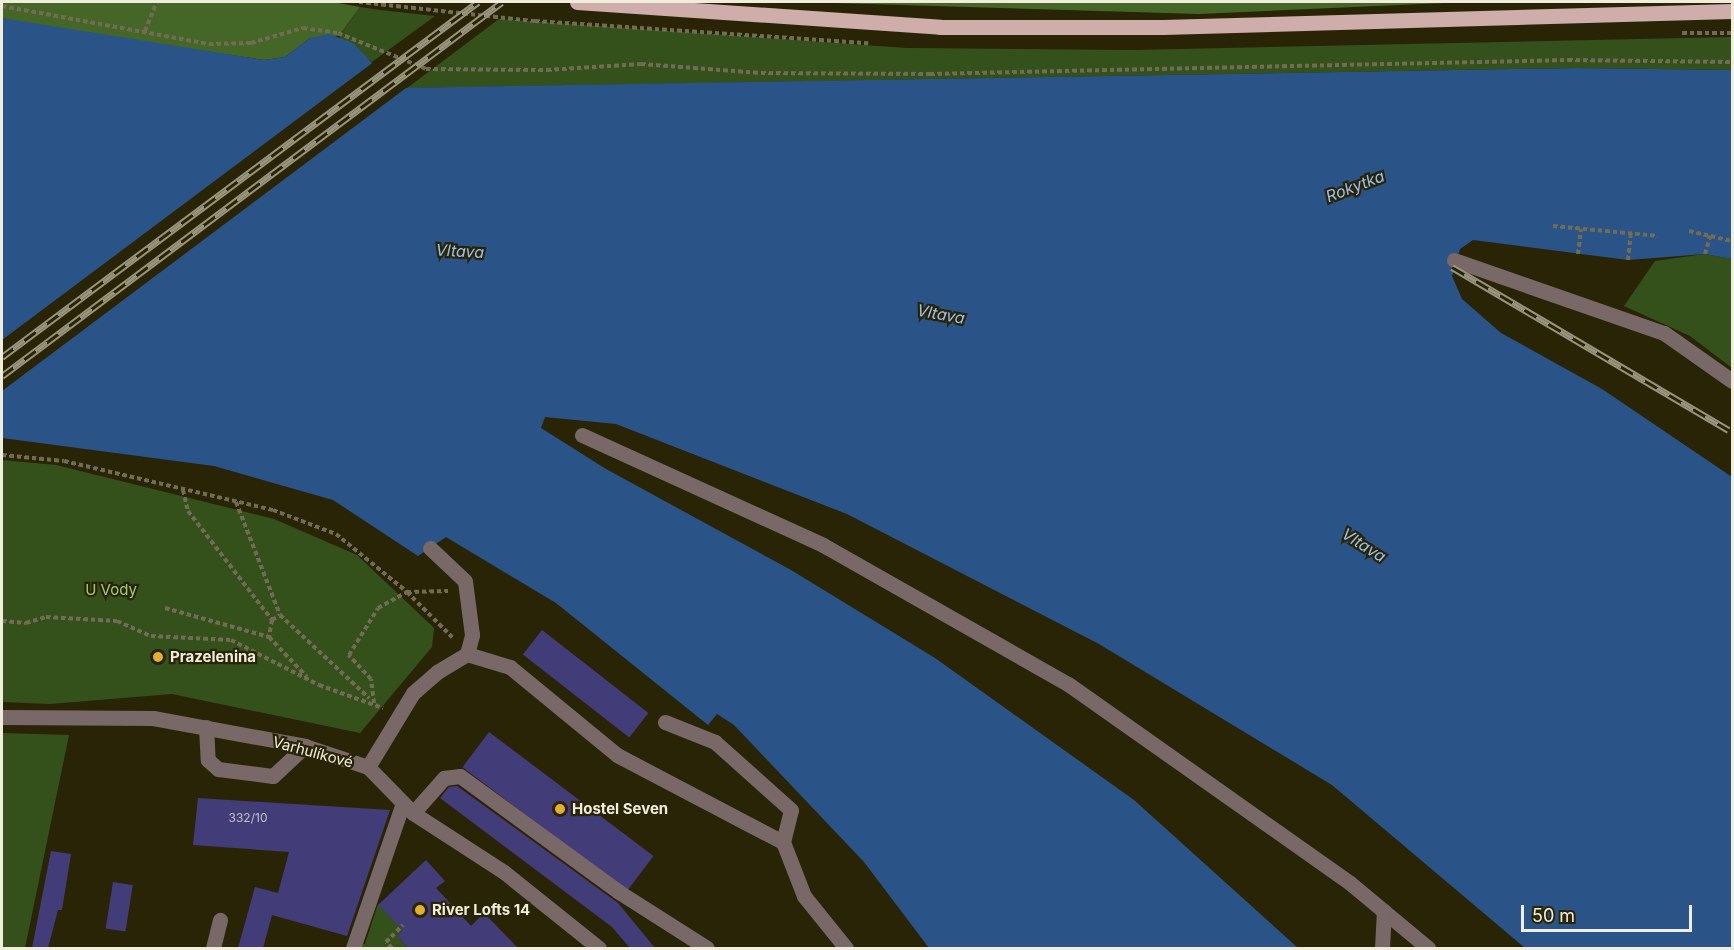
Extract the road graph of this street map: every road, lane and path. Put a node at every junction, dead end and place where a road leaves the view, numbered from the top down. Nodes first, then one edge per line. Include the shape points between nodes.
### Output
1 (157, 2) edge
2 (577, 2) edge
3 (2, 6) edge
4 (1732, 11) edge
5 (145, 31) junction
6 (1732, 62) edge
7 (1554, 226) dead end
8 (1581, 229) junction
9 (1689, 231) dead end
10 (1630, 233) junction
11 (1658, 236) dead end
12 (1710, 236) junction
13 (1732, 241) edge
14 (1578, 254) dead end
15 (1705, 254) dead end
16 (1455, 260) dead end
17 (1628, 260) dead end
18 (1732, 381) edge
19 (582, 435) dead end
20 (2, 455) edge
21 (183, 490) junction
22 (236, 502) junction
23 (430, 548) dead end
24 (467, 591) junction
25 (407, 592) junction
26 (165, 608) dead end
27 (280, 615) junction
28 (272, 620) junction
29 (2, 621) edge
30 (269, 637) junction
31 (467, 654) junction
32 (309, 680) junction
33 (374, 703) junction
34 (2, 717) edge
35 (398, 718) junction
36 (665, 722) dead end
37 (206, 727) junction
38 (305, 746) junction
39 (368, 767) junction
40 (408, 808) junction
41 (783, 842) junction
42 (1384, 911) junction
43 (220, 920) dead end
44 (403, 925) dead end
45 (213, 948) edge
46 (353, 948) edge
47 (392, 948) edge
48 (599, 948) edge
49 (707, 948) edge
50 (846, 948) edge
51 (1382, 948) edge
52 (1428, 948) edge

1 - 5 path
2 - 4 main road via 940,27 1163,27
3 - 5 path
5 - 6 path via 209,44 241,43 303,28 338,33 426,69 547,70 641,64 762,73 930,74 1557,61
7 - 8 path
8 - 10 path
8 - 14 path
9 - 12 path
10 - 11 path
10 - 17 path
12 - 13 path
12 - 15 path
16 - 18 street via 1664,333
19 - 42 street via 823,545 1068,684
20 - 21 path via 64,461
21 - 22 path
21 - 28 path via 188,511
22 - 25 path via 336,534
22 - 27 path
23 - 24 street via 465,581
24 - 25 path
24 - 31 street via 472,635
25 - 31 path
25 - 33 path via 378,608 349,655 371,679
26 - 30 path
27 - 28 path
27 - 33 path
28 - 30 path
29 - 32 path via 26,623 46,617 117,621 151,636 231,640
30 - 32 path
31 - 35 street via 413,693
31 - 41 street via 510,668 617,755
32 - 33 path
33 - 35 path
34 - 37 street, Varhulíkové via 153,717
35 - 39 street
36 - 41 street via 715,742 792,810
37 - 38 street, Varhulíkové
37 - 38 street via 208,760 218,770 273,776
38 - 39 street, Varhulíkové
39 - 40 street, Varhulíkové
40 - 46 street
40 - 48 street, Varhulíkové via 504,872
40 - 49 street via 444,778 460,776 619,892
41 - 50 street via 804,897
42 - 51 street
42 - 52 street
43 - 45 street
44 - 47 path via 386,942

